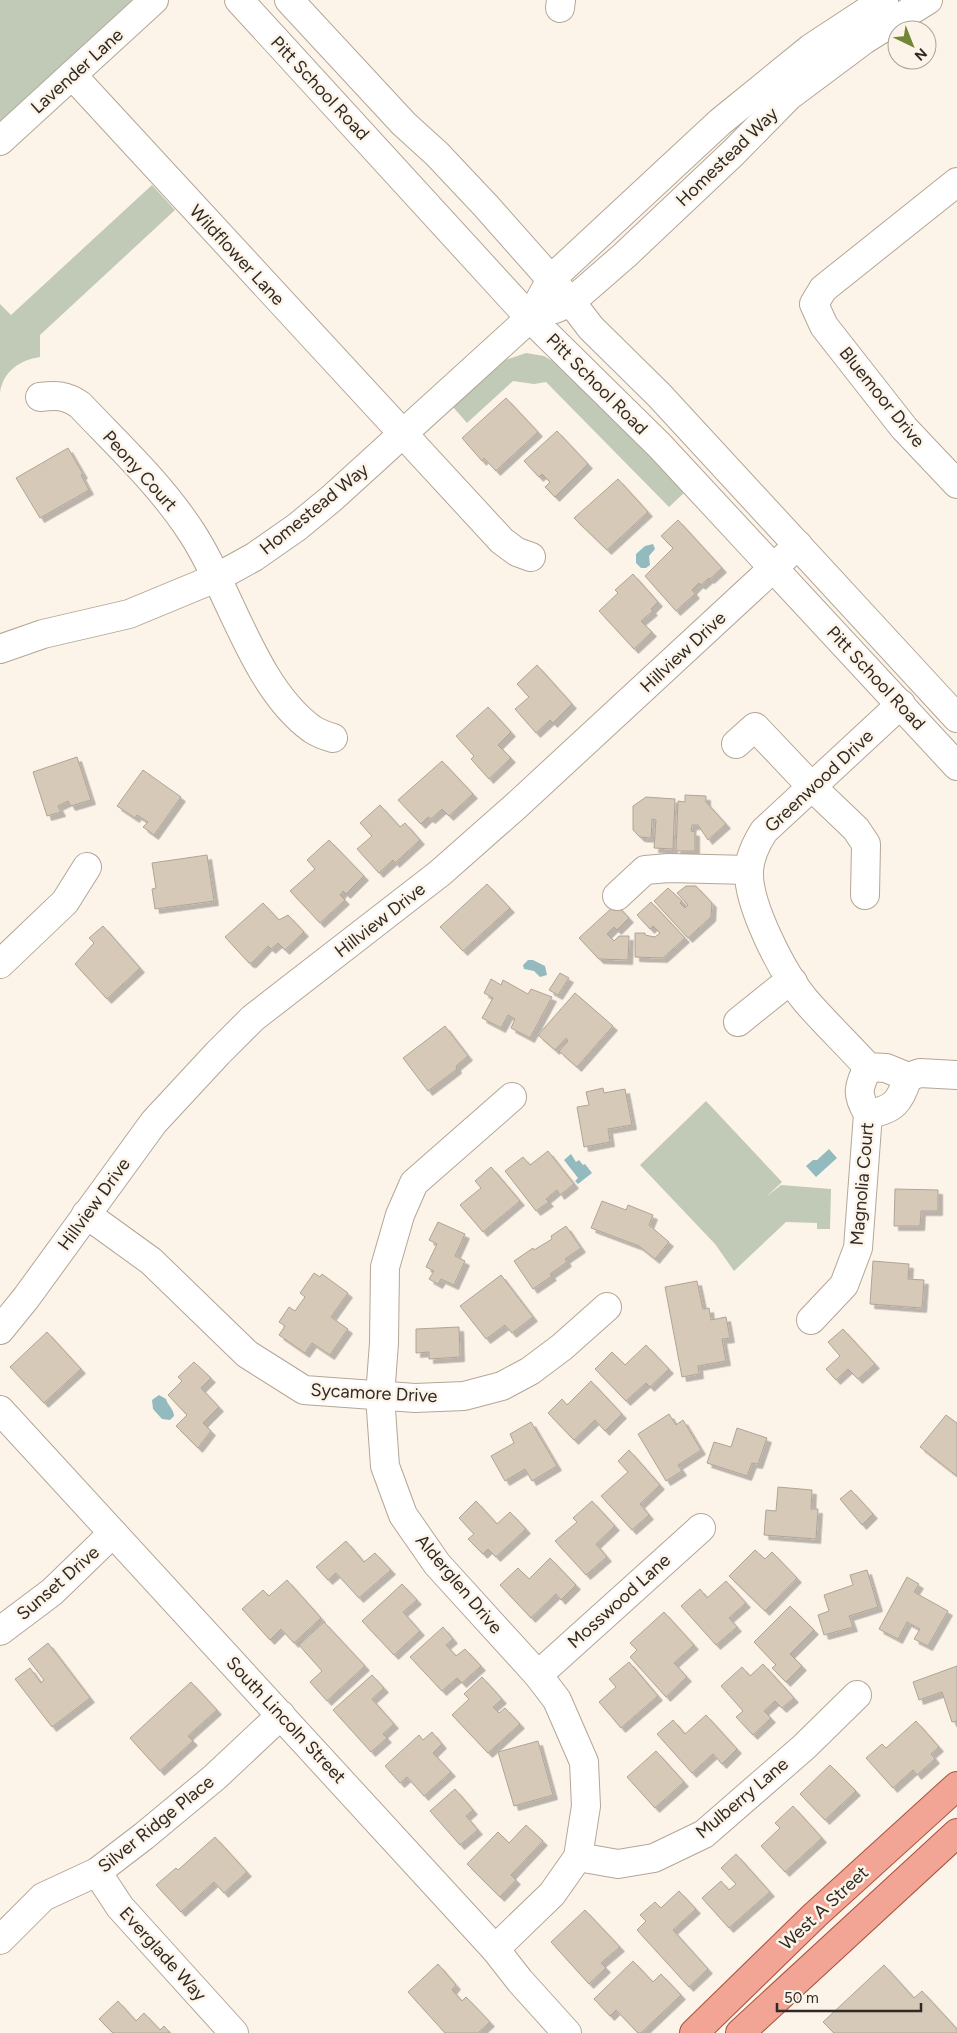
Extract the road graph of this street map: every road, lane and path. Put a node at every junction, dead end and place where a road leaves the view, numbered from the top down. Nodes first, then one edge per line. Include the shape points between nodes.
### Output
1 (154, 0) edge
2 (239, 0) edge
3 (289, 0) edge
4 (884, 0) edge
5 (928, 0) edge
6 (72, 75) junction
7 (0, 142) edge
8 (957, 182) edge
9 (551, 279) junction
10 (572, 302) junction
11 (530, 318) junction
12 (40, 397) dead end
13 (402, 434) junction
14 (957, 484) edge
15 (798, 545) junction
16 (531, 557) dead end
17 (774, 568) junction
18 (216, 578) junction
19 (0, 649) edge
20 (901, 704) junction
21 (957, 718) edge
22 (333, 738) dead end
23 (736, 744) dead end
24 (957, 766) edge
25 (811, 786) junction
26 (87, 867) dead end
27 (749, 870) junction
28 (865, 895) dead end
29 (617, 896) dead end
30 (0, 964) edge
31 (793, 982) junction
32 (738, 1022) dead end
33 (868, 1068) junction
34 (957, 1075) edge
35 (908, 1077) junction
36 (512, 1097) dead end
37 (868, 1114) junction
38 (86, 1214) junction
39 (607, 1307) dead end
40 (811, 1320) dead end
41 (0, 1330) edge
42 (380, 1396) junction
43 (0, 1410) edge
44 (701, 1528) dead end
45 (113, 1533) junction
46 (0, 1630) edge
47 (538, 1675) junction
48 (857, 1695) dead end
49 (281, 1715) junction
50 (957, 1786) edge
51 (957, 1833) edge
52 (578, 1857) junction
53 (97, 1872) junction
54 (0, 1940) edge
55 (495, 1949) junction
56 (234, 2033) edge
57 (568, 2033) edge
58 (694, 2033) edge
59 (740, 2033) edge

1 - 6 street, Lavender Lane
2 - 11 street, Pitt School Road
3 - 9 street, Pitt School Road
4 - 9 street, Homestead Way via 811,48 720,122
5 - 10 street, Homestead Way via 864,40 789,96 733,153
6 - 7 street, Lavender Lane
6 - 13 street, Wildflower Lane
8 - 14 street, Bluemoor Drive via 823,289 814,304 824,326 904,428
9 - 10 street, Pitt School Road
9 - 11 street, Homestead Way
10 - 11 street, Homestead Way
10 - 15 street, Pitt School Road via 591,328 659,395
11 - 13 street, Homestead Way
11 - 17 street, Pitt School Road via 660,446
12 - 18 street, Peony Court via 56,394 80,405 166,496 193,534
13 - 16 street, Wildflower Lane via 502,541
13 - 18 street, Homestead Way via 297,528
15 - 17 street, Hillview Drive
15 - 21 street, Pitt School Road
17 - 20 street, Pitt School Road
17 - 38 street, Hillview Drive via 440,873 253,1018 154,1122
18 - 19 street, Homestead Way via 129,614 43,634
18 - 22 street, Peony Court via 273,685 313,730
20 - 24 street, Pitt School Road
20 - 25 street, Greenwood Drive
23 - 25 street via 755,727
25 - 27 street, Greenwood Drive via 764,831 757,842
25 - 28 street via 856,829 866,844
26 - 30 street via 64,902
27 - 29 street via 645,870
27 - 31 street, Greenwood Drive via 752,899
31 - 32 street
31 - 33 street, Greenwood Drive via 805,1000
33 - 35 street via 886,1068
33 - 37 street, Magnolia Court via 859,1092
34 - 35 street via 920,1073
35 - 37 street via 899,1099 891,1108
36 - 42 street, Alderglen Drive via 414,1183 400,1214 385,1267
37 - 40 street, Magnolia Court via 858,1248 844,1284
38 - 41 street, Hillview Drive
38 - 42 street, Sycamore Drive via 151,1261 247,1354 304,1390
39 - 42 street, Sycamore Drive via 562,1347 530,1371 502,1386 464,1396
42 - 47 street, Alderglen Drive via 385,1466 403,1515 437,1564
43 - 45 street, South Lincoln Street
44 - 47 street, Mosswood Lane
45 - 46 street, Sunset Drive via 52,1592
45 - 49 street, South Lincoln Street
47 - 52 street, Alderglen Drive via 557,1700 584,1762 586,1806
48 - 52 street, Mulberry Lane via 704,1834 654,1858 618,1864
49 - 53 street, Silver Ridge Place via 215,1777
49 - 55 street, South Lincoln Street
50 - 58 main road, West A Street via 815,1915
51 - 59 main road, West A Street
52 - 55 street, Alderglen Drive via 552,1894
53 - 54 street, Silver Ridge Place via 43,1897
53 - 56 street, Everglade Way via 120,1907
55 - 57 street, South Lincoln Street

